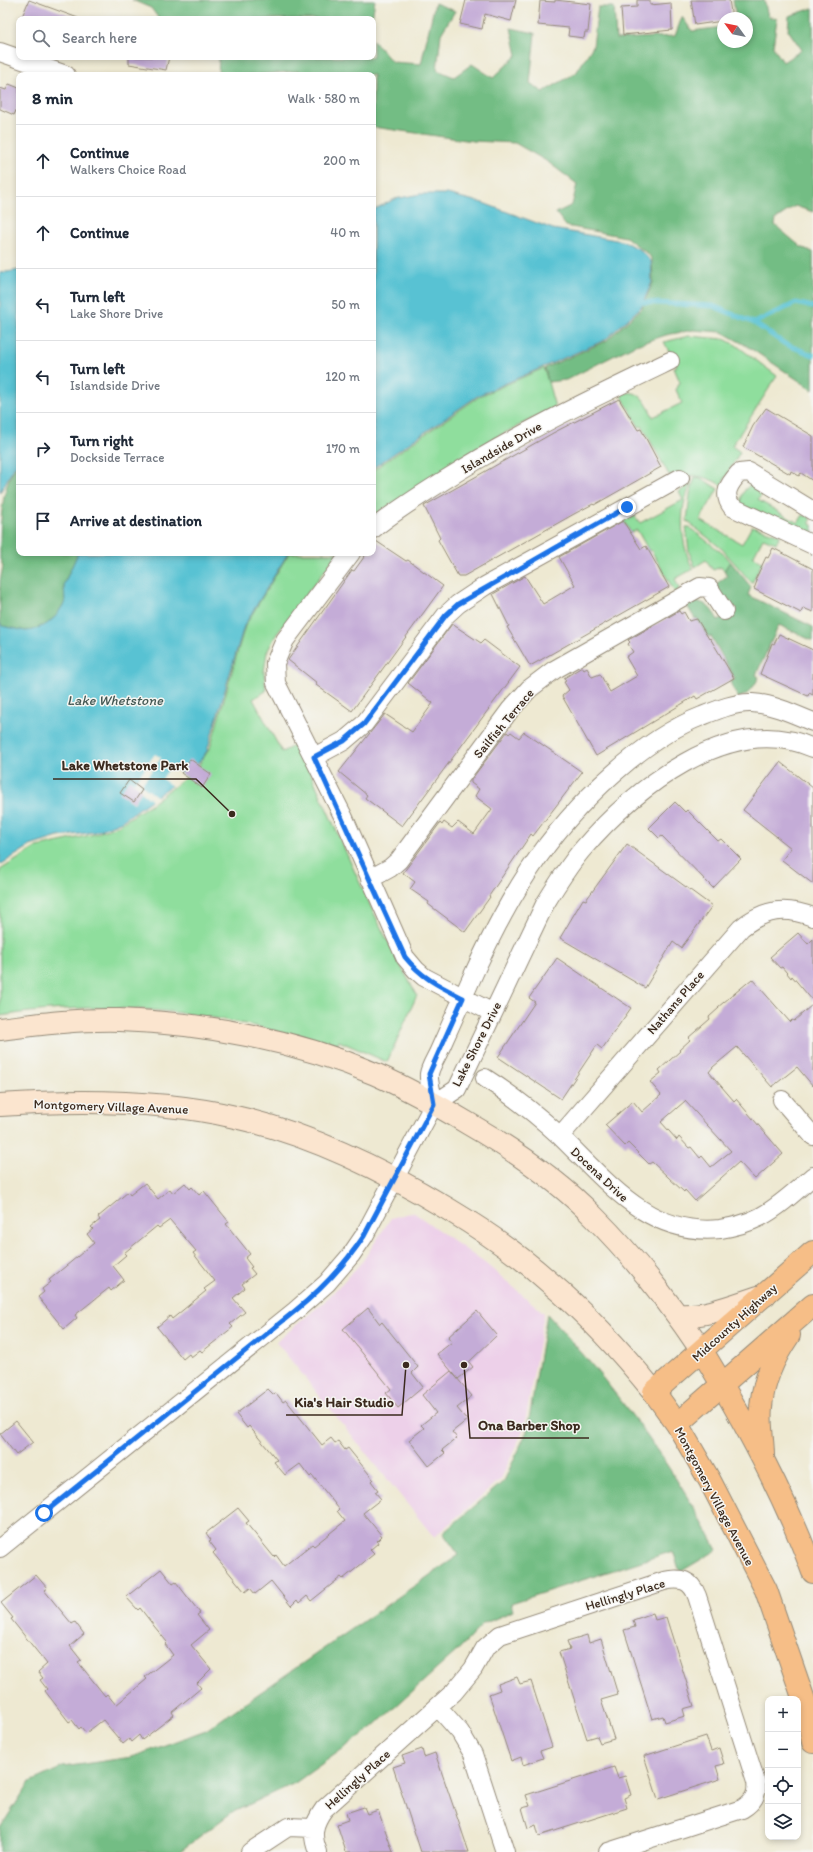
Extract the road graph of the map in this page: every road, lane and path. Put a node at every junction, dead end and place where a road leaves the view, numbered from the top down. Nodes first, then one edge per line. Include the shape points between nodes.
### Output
1 (0, 52) edge
2 (16, 58) edge
3 (23, 60) edge
4 (57, 72) edge
5 (670, 361) dead end
6 (680, 478) dead end
7 (813, 511) edge
8 (376, 527) edge
9 (813, 545) edge
10 (349, 556) edge
11 (724, 611) dead end
12 (813, 722) edge
13 (813, 748) edge
14 (314, 757) junction
15 (370, 879) junction
16 (813, 917) edge
17 (463, 998) junction
18 (493, 1012) junction
19 (0, 1029) edge
20 (485, 1078) dead end
21 (782, 1100) dead end
22 (434, 1104) junction
23 (0, 1105) edge
24 (560, 1136) junction
25 (813, 1136) edge
26 (813, 1176) edge
27 (395, 1178) junction
28 (813, 1252) edge
29 (765, 1295) junction
30 (807, 1310) edge
31 (678, 1315) junction
32 (702, 1351) junction
33 (723, 1384) junction
34 (654, 1392) junction
35 (677, 1424) junction
36 (764, 1464) junction
37 (0, 1548) edge
38 (813, 1572) edge
39 (438, 1707) junction
40 (813, 1742) edge
41 (313, 1828) junction
42 (250, 1852) edge
43 (318, 1852) edge
44 (505, 1852) edge
45 (608, 1852) edge

1 - 2 street
3 - 4 street
5 - 8 street, Islandside Drive via 504,444 414,499
6 - 14 street via 458,604 446,615 364,724 344,741
7 - 9 street via 749,472 739,473 727,489 727,501 732,507
10 - 14 street via 285,640 275,663 276,683 280,694
11 - 15 street, Sailfish Terrace via 708,588 700,587 547,675 529,689 510,710 399,860
12 - 17 street, Lake Shore Drive via 764,704 737,705 688,721 640,751 582,804 537,857 496,924
13 - 18 street, Lake Shore Drive via 771,738 733,742 702,754 631,800 594,836 560,879 530,932
14 - 15 street
15 - 17 street via 405,957 416,970 434,983
16 - 24 street, Nathans Place via 788,910 775,911 763,914 741,928
17 - 18 street
17 - 22 street, Lake Shore Drive via 429,1074
18 - 22 street, Lake Shore Drive via 457,1089
19 - 22 main road via 117,1020 182,1024 217,1030 327,1056 375,1074
20 - 24 street, Docena Drive via 518,1099
21 - 25 street
22 - 27 street
22 - 31 main road via 506,1146 547,1175 587,1210 624,1248
23 - 27 main road, Montgomery Village Avenue via 86,1103 195,1109 235,1117 309,1139
24 - 26 street, Docena Drive via 626,1200 650,1215 678,1227 704,1230 733,1227 760,1217
27 - 34 main road, Montgomery Village Avenue via 467,1221 548,1280 619,1350
27 - 37 street via 351,1255 317,1293
28 - 29 main road, Midcounty Highway
29 - 31 main road via 714,1312 691,1316
29 - 32 main road, Midcounty Highway
30 - 33 main road
30 - 36 main road via 776,1354 766,1379 761,1407
31 - 32 main road
32 - 33 main road
32 - 34 main road, Midcounty Highway
33 - 35 main road
33 - 36 main road
34 - 35 main road, Montgomery Village Avenue
35 - 40 main road, Montgomery Village Avenue via 710,1481 766,1590 805,1703
36 - 38 main road
39 - 41 street, Hellingly Place via 324,1809
39 - 44 street via 460,1732 473,1754
39 - 45 street, Hellingly Place via 464,1681 485,1648 500,1635 664,1581 674,1579 687,1581 692,1585 756,1782 755,1798 742,1809
41 - 42 street via 288,1827
41 - 43 street

